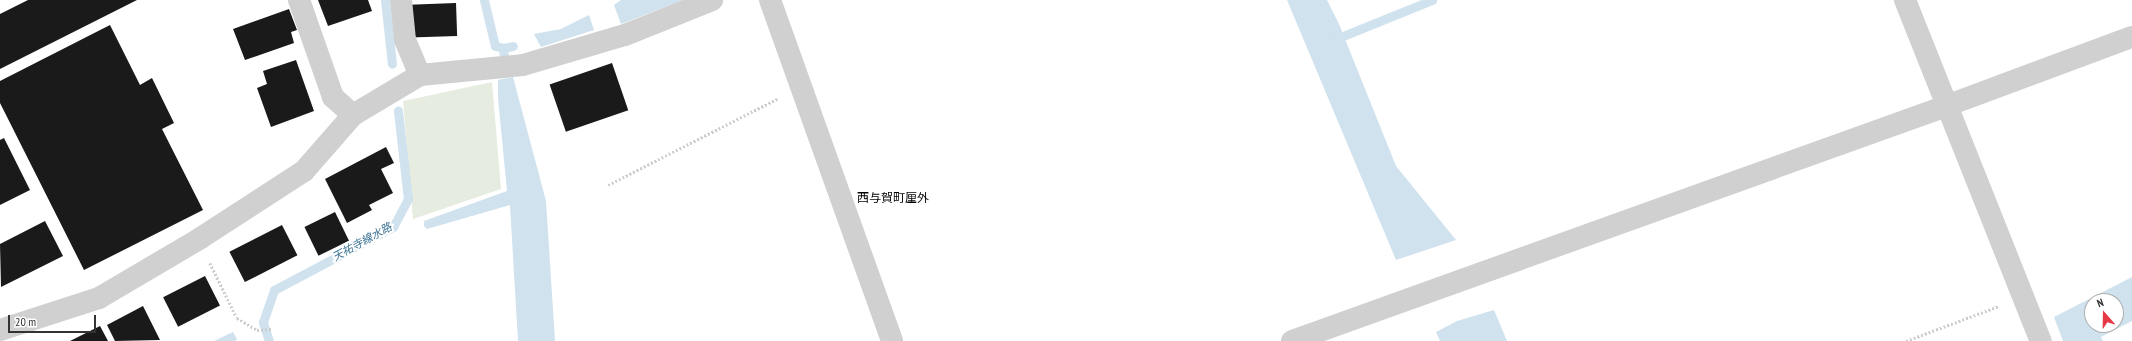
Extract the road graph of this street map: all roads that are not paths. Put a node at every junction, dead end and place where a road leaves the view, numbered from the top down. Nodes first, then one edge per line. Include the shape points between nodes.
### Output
1 (299, 0) edge
2 (400, 0) edge
3 (712, 0) edge
4 (770, 0) edge
5 (1905, 0) edge
6 (2132, 37) edge
7 (420, 75) junction
8 (1946, 106) junction
9 (353, 115) junction
10 (0, 330) edge
11 (892, 341) edge
12 (1292, 341) edge
13 (2041, 341) edge

1 - 9 street via 333,97
2 - 7 street via 405,40
3 - 7 street via 625,34 506,68
4 - 11 street
5 - 8 street
6 - 8 street
7 - 9 street
8 - 12 street
8 - 13 street
9 - 10 street via 304,171 199,240 99,298

